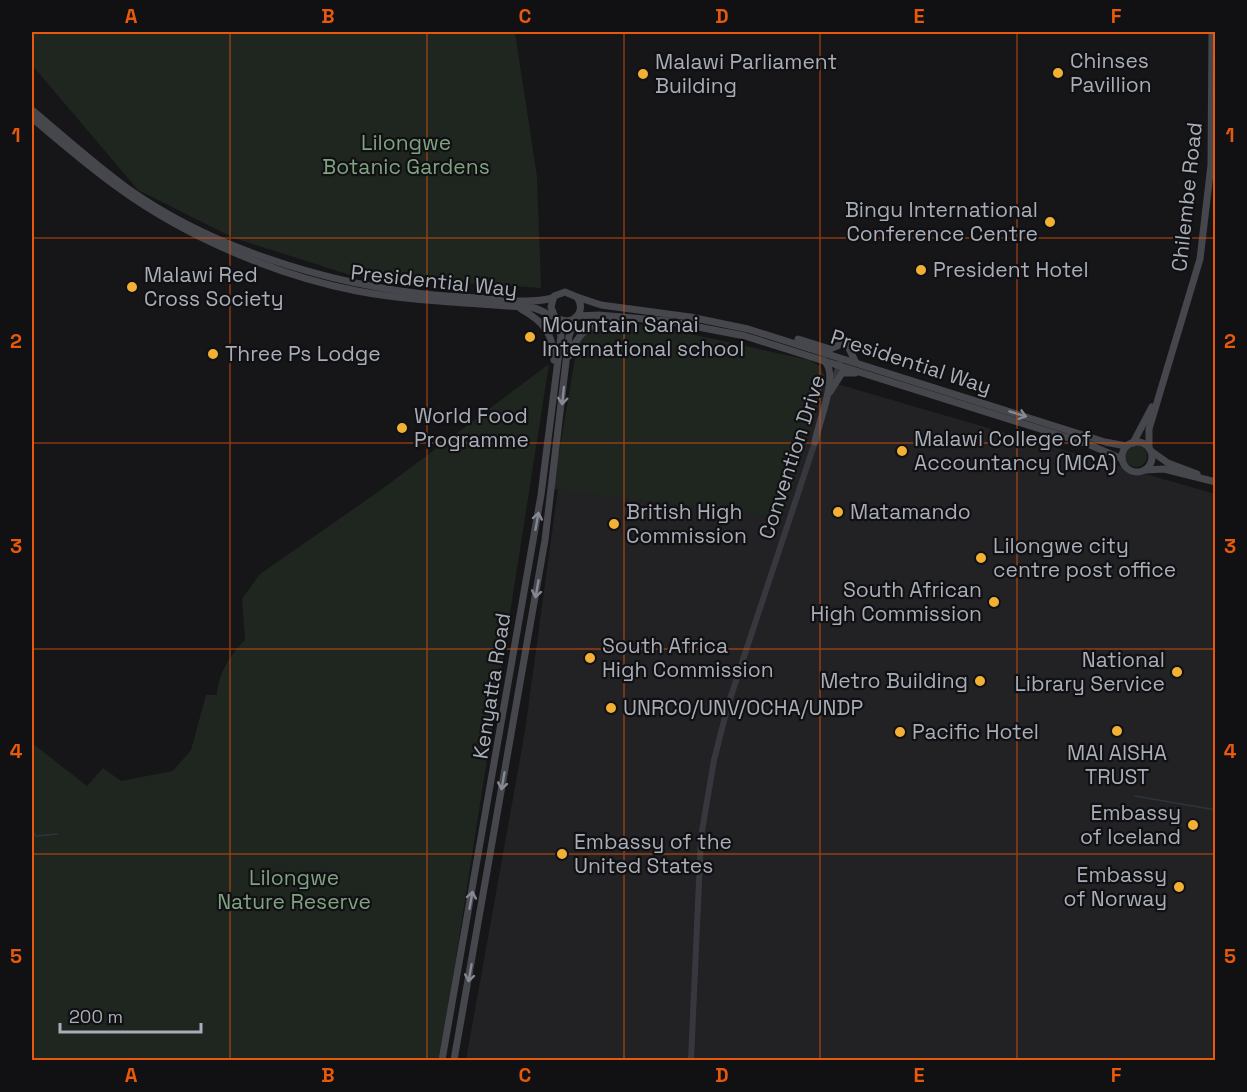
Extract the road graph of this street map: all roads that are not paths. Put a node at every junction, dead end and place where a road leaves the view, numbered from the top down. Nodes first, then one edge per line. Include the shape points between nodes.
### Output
1 (1212, 32) edge
2 (32, 110) edge
3 (32, 118) edge
4 (577, 297) junction
5 (553, 298) junction
6 (518, 307) junction
7 (554, 316) junction
8 (613, 316) junction
9 (576, 317) junction
10 (768, 334) junction
11 (818, 358) junction
12 (841, 361) junction
13 (855, 361) junction
14 (565, 366) junction
15 (555, 375) junction
16 (912, 388) junction
17 (830, 392) junction
18 (1158, 397) junction
19 (815, 442) junction
20 (1130, 444) junction
21 (1150, 449) junction
22 (1122, 459) junction
23 (1144, 470) junction
24 (1215, 482) edge
25 (442, 1060) edge
26 (454, 1060) edge
27 (691, 1060) edge

1 - 18 main road, Chilembe Road via 1211,165 1200,259
2 - 5 main road, Presidential Way via 120,183 155,205 237,246 280,262 339,281 419,294
3 - 6 main road, Presidential Way via 144,205 237,252 306,278 360,291 418,300
4 - 5 main road, Presidential Way via 565,292
4 - 9 main road via 581,306
4 - 10 main road, Presidential Way via 601,305 707,320
5 - 7 main road
6 - 7 main road, Presidential Way
6 - 15 main road via 547,327
7 - 9 main road, Presidential Way via 566,321
7 - 15 main road, Kenyatta Road via 561,336
8 - 9 main road, Presidential Way
8 - 11 main road, Presidential Way via 701,326
8 - 14 main road via 577,336
9 - 14 main road, Kenyatta Road
10 - 12 main road, Presidential Way
10 - 13 main road via 830,349 846,342
11 - 12 main road, Presidential Way
11 - 19 main road via 828,364 832,376
12 - 13 main road, Presidential Way
12 - 16 main road, Presidential Way
12 - 17 street, Convention Drive
13 -> 20 main road, Presidential Way via 1105,442
14 -> 26 main road, Kenyatta Road via 545,540
25 -> 15 main road, Kenyatta Road via 541,495
16 - 17 main road via 849,372 839,375
16 - 22 main road, Presidential Way via 1088,444
17 - 19 street, Convention Drive
18 - 20 main road
18 - 21 main road via 1147,436
19 - 27 street, Convention Drive via 728,705 714,760 701,837
20 - 21 main road via 1140,442
20 - 22 main road
21 - 23 main road via 1151,462
21 - 24 main road via 1168,463
22 - 23 main road via 1130,471
23 - 24 main road via 1164,469

